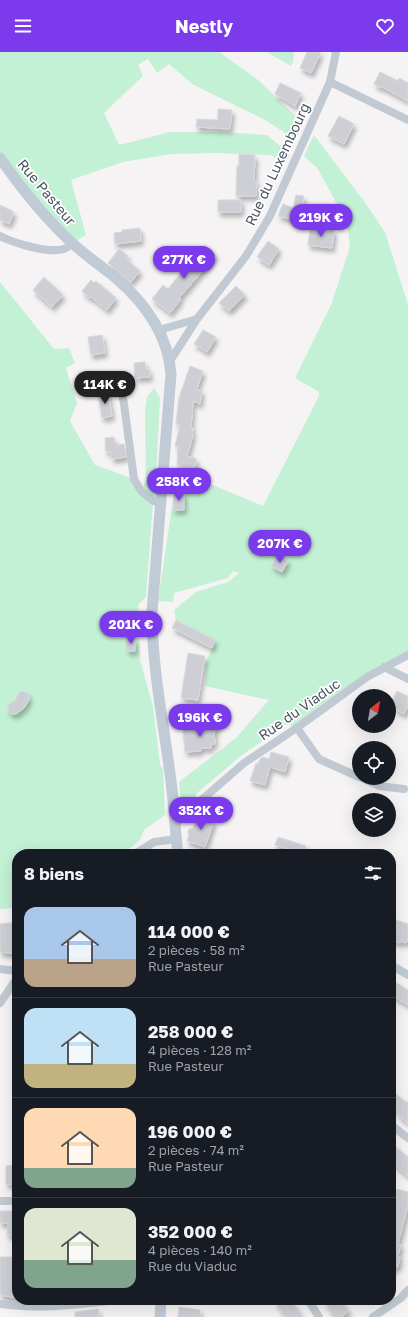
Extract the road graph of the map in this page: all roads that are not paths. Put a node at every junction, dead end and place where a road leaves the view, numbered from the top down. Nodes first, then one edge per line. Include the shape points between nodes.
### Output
1 (336, 52) edge
2 (330, 82) junction
3 (408, 120) edge
4 (0, 158) edge
5 (0, 236) edge
6 (72, 243) junction
7 (197, 319) junction
8 (159, 330) junction
9 (170, 361) junction
10 (120, 383) dead end
11 (162, 502) junction
12 (408, 655) edge
13 (384, 667) junction
14 (408, 679) edge
15 (297, 728) junction
16 (352, 773) edge
17 (377, 785) edge
18 (404, 789) dead end
19 (174, 824) junction
20 (176, 839) junction
21 (144, 849) edge
22 (177, 849) edge
23 (0, 968) edge
24 (396, 968) edge
25 (12, 970) edge
26 (408, 975) edge
27 (12, 985) edge
28 (0, 1003) edge
29 (396, 1129) edge
30 (408, 1138) edge
31 (0, 1201) edge
32 (12, 1201) edge
33 (408, 1290) edge
34 (396, 1301) edge
35 (0, 1304) edge
36 (65, 1305) edge
37 (161, 1305) edge
38 (311, 1305) edge
39 (391, 1305) edge
40 (160, 1317) edge
41 (319, 1317) edge
42 (373, 1317) edge

1 - 2 street, Rue du Luxembourg
2 - 3 street
2 - 7 street, Rue du Luxembourg via 270,216 246,256
4 - 6 main road, Rue Pasteur via 50,222
5 - 6 street, Rue Pasteur via 12,242 54,250 65,249
6 - 8 main road, Rue Pasteur via 132,293 147,310
7 - 8 street
7 - 9 street, Rue du Luxembourg
8 - 9 main road, Rue Pasteur
9 - 11 main road, Rue Pasteur
10 - 11 street via 134,479 141,491 153,501
11 - 19 main road, Rue Pasteur via 152,637
12 - 13 street, Rue du Viaduc
13 - 14 street
13 - 15 street, Rue du Viaduc
15 - 16 street via 319,759
15 - 19 street, Rue du Viaduc via 244,763
17 - 18 street
19 - 20 main road, Rue Pasteur
20 - 21 street via 154,842
20 - 22 main road, Rue Pasteur
23 - 25 street
24 - 26 street
27 - 28 street
29 - 30 street
31 - 32 street
33 - 34 street
35 - 36 street via 16,1307
37 - 40 main road
38 - 41 street
39 - 42 street

